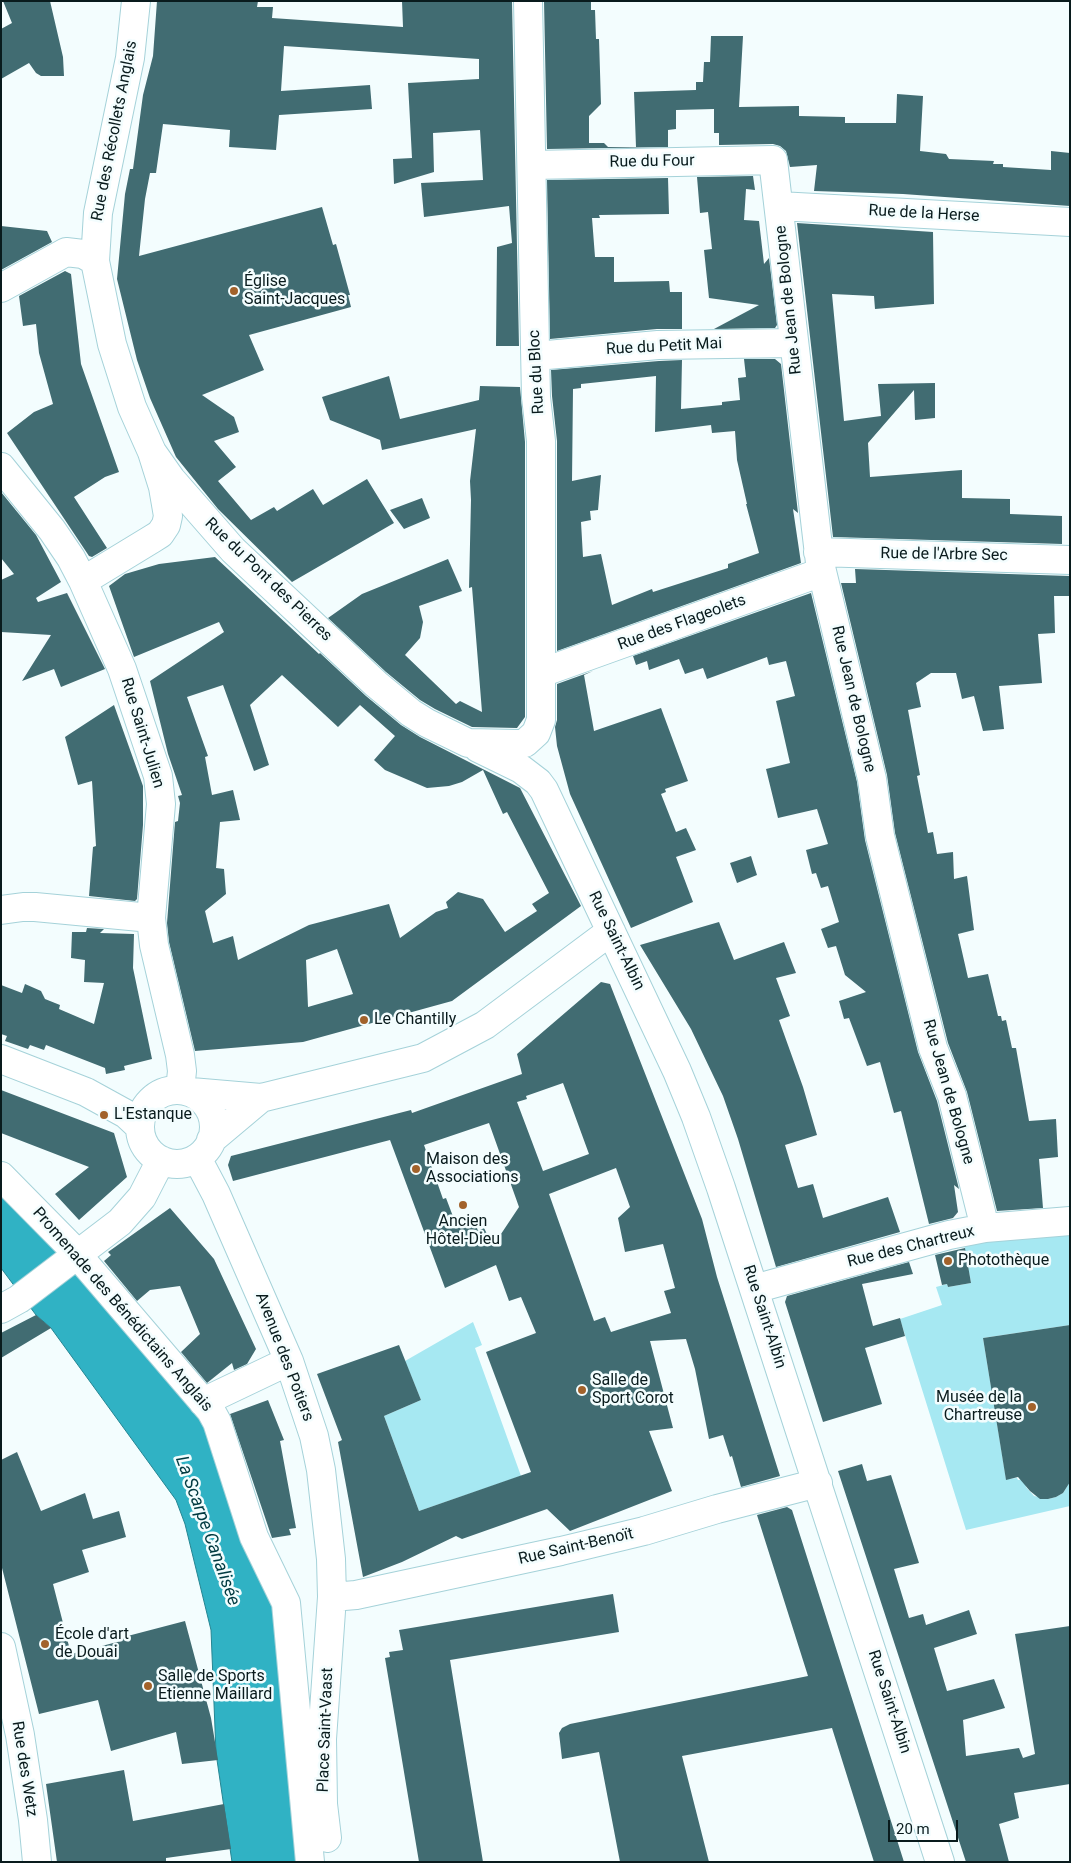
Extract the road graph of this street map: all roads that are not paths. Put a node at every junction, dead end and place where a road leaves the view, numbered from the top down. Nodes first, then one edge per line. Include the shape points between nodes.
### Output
1 (136, 1) edge
2 (528, 1) edge
3 (773, 160) joint
4 (532, 165) junction
5 (778, 206) junction
6 (1070, 222) edge
7 (95, 261) junction
8 (1, 288) edge
9 (794, 343) junction
10 (536, 356) junction
11 (152, 452) junction
12 (1, 467) edge
13 (1070, 560) edge
14 (820, 562) junction
15 (83, 581) junction
16 (541, 673) junction
17 (531, 739) joint
18 (468, 743) junction
19 (544, 790) joint
20 (3, 910) edge
21 (151, 918) junction
22 (611, 931) junction
23 (1, 1059) edge
24 (86, 1092) junction
25 (177, 1092) junction
26 (261, 1098) junction
27 (140, 1127) junction
28 (204, 1149) junction
29 (161, 1160) junction
30 (1, 1176) edge
31 (1070, 1221) edge
32 (985, 1228) junction
33 (78, 1256) junction
34 (754, 1289) junction
35 (10, 1304) edge
36 (289, 1361) junction
37 (203, 1402) junction
38 (818, 1483) junction
39 (332, 1597) junction
40 (3, 1664) edge
41 (37, 1862) edge
42 (310, 1862) edge
43 (328, 1862) edge
44 (940, 1862) edge

1 - 7 street, Rue des Récollets Anglais via 130,58 98,213
2 - 4 street, Rue du Bloc
3 - 4 street, Rue du Four
3 - 5 street, Rue Jean de Bologne
4 - 10 street, Rue du Bloc
5 - 6 street, Rue de la Herse
5 - 9 street, Rue Jean de Bologne
7 - 8 street via 83,254 66,252
7 - 11 street, Rue des Récollets Anglais via 112,344 132,407
9 - 10 street, Rue du Petit Mai via 658,345
9 - 14 street, Rue Jean de Bologne
10 - 16 street, Rue du Bloc via 541,442
11 - 15 street via 167,506 166,525 160,534
11 - 18 street, Rue du Pont des Pierres via 171,479 233,550 376,684 419,718
12 - 15 street, Rue Saint-Julien via 52,530
13 - 14 street, Rue de l'Arbre Sec
14 - 16 street, Rue des Flageolets
14 - 32 street, Rue Jean de Bologne via 872,779 880,836 933,1048 952,1096
15 - 21 street, Rue Saint-Julien via 122,669 161,792
16 - 17 street, Rue du Bloc via 540,727
17 - 18 street, Rue du Pont des Pierres via 511,745
18 - 19 street, Rue du Pont des Pierres via 521,769
19 - 22 street, Rue Saint-Albin
20 - 21 street via 35,907
21 - 25 street, Rue Saint-Julien via 154,945 180,1055 182,1071
22 - 26 street via 485,1025 434,1054 409,1063
22 - 34 street, Rue Saint-Albin via 696,1117
23 - 24 street
24 - 25 street via 126,1096
24 - 27 street via 126,1114
25 - 26 street
25 - 27 street via 147,1105
25 - 28 street via 205,1102 211,1112 214,1124
26 - 28 street
27 - 29 street via 146,1147
28 - 29 street via 187,1162 176,1164
28 - 36 street, Avenue des Potiers via 216,1194
29 - 33 street via 132,1210
30 - 33 street, Promenade des Bénédictains Anglais
31 - 32 street, Rue des Chartreux
32 - 34 street, Rue des Chartreux
33 - 35 street
33 - 37 street, Promenade des Bénédictains Anglais
34 - 38 street, Rue Saint-Albin
36 - 37 street
36 - 39 street, Avenue des Potiers via 314,1436 321,1470
37 - 42 street, Promenade des Bénédictains Anglais via 218,1422 254,1537 286,1603
38 - 39 street, Rue Saint-Benoït via 644,1531 465,1572
38 - 44 street, Rue Saint-Albin
39 - 43 street, Place Saint-Vaast via 322,1749
40 - 41 street, Rue des Wetz via 20,1736

